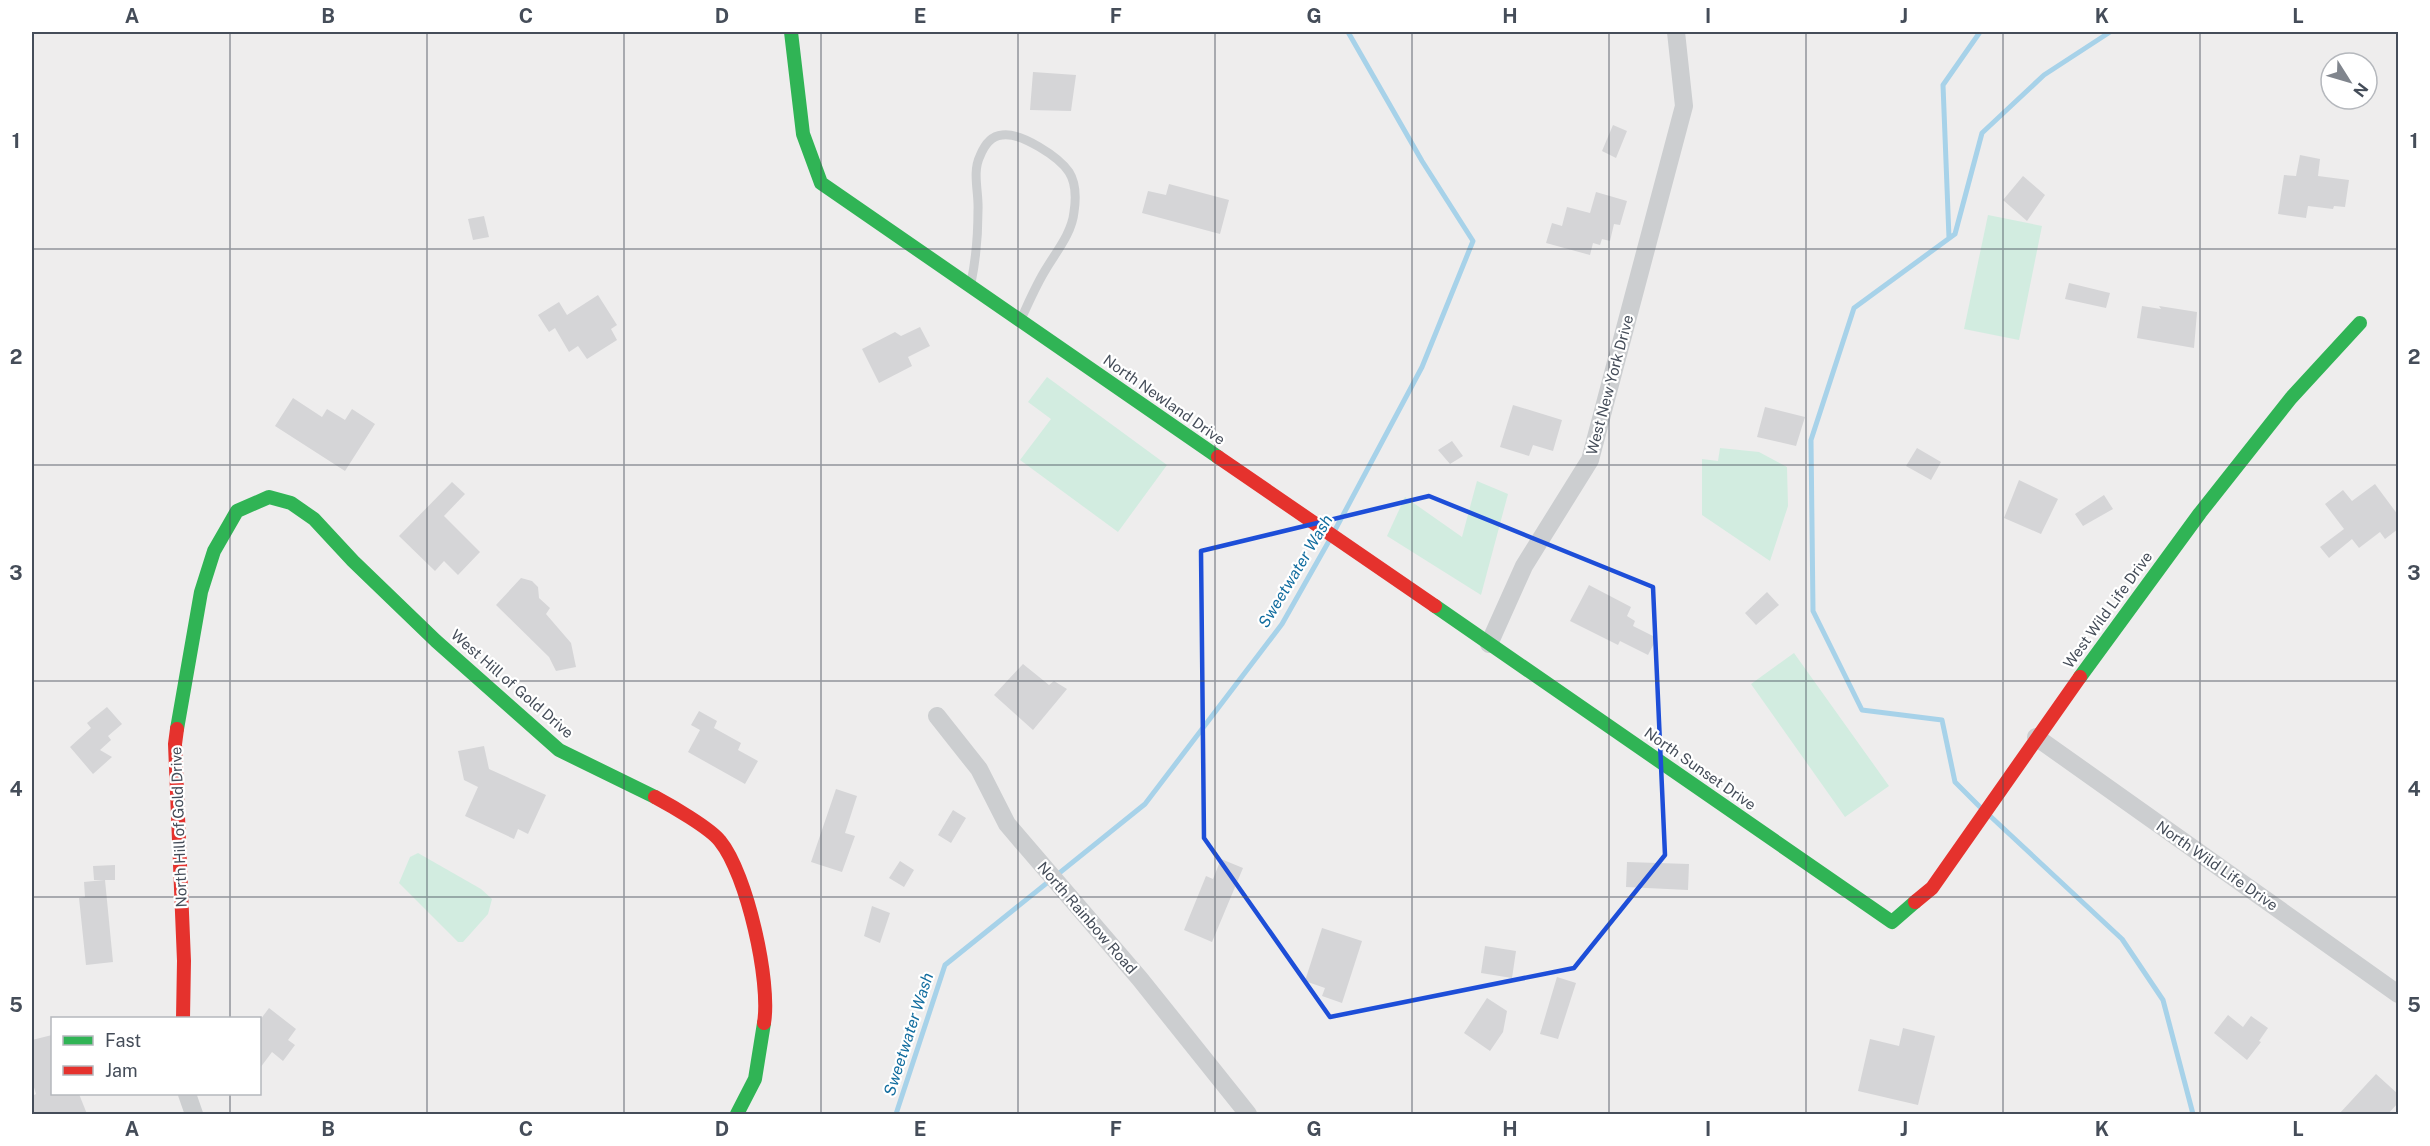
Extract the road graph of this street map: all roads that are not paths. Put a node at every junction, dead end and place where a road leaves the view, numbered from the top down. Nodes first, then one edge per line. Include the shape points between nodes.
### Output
1 (791, 32) edge
2 (1676, 32) edge
3 (970, 286) junction
4 (1020, 321) junction
5 (2360, 323) dead end
6 (193, 637) joint
7 (1489, 644) junction
8 (937, 716) dead end
9 (2036, 737) junction
10 (1892, 922) joint
11 (2398, 994) edge
12 (183, 1017) edge
13 (187, 1095) edge
14 (194, 1114) edge
15 (737, 1114) edge
16 (1248, 1114) edge

1 - 3 street, North Newland Drive via 803,134 821,183
2 - 7 street, West New York Drive via 1684,106 1590,460 1524,566
3 - 4 street, North Newland Drive
3 - 4 lane via 978,219 978,158 987,142 1002,134 1025,139 1068,171 1074,185 1074,214
4 - 7 street, North Newland Drive
5 - 9 street, West Wild Life Drive via 2291,398 2200,513
6 - 12 street, North Hill of Gold Drive via 175,744
6 - 15 street, West Hill of Gold Drive via 214,551 237,511 269,497 291,503 314,519 428,633 559,750 673,806 720,840 740,878 754,928 767,1008 754,1079
7 - 10 street, North Sunset Drive
8 - 16 street, North Rainbow Road via 979,769 1007,824 1140,979
9 - 10 street, West Wild Life Drive via 1932,888
9 - 11 street, North Wild Life Drive
13 - 14 street

